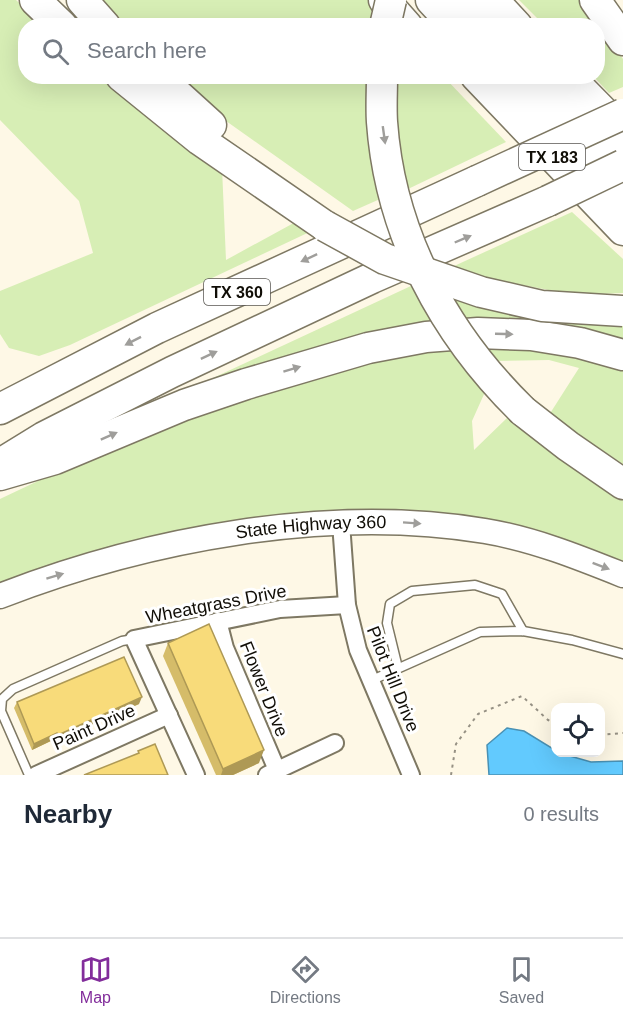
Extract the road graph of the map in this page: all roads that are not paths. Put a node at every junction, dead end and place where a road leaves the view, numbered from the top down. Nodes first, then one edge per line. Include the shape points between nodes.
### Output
1 (35, 0) edge
2 (82, 0) edge
3 (384, 0) edge
4 (391, 0) edge
5 (405, 0) edge
6 (431, 0) edge
7 (461, 0) edge
8 (493, 0) edge
9 (595, 0) edge
10 (54, 18) edge
11 (98, 18) edge
12 (387, 18) edge
13 (400, 18) edge
14 (422, 18) edge
15 (448, 18) edge
16 (478, 18) edge
17 (510, 18) edge
18 (623, 40) edge
19 (131, 84) edge
20 (166, 84) edge
21 (382, 84) edge
22 (488, 84) edge
23 (543, 84) edge
24 (576, 84) edge
25 (503, 90) edge
26 (623, 114) edge
27 (623, 132) edge
28 (250, 166) junction
29 (622, 179) edge
30 (623, 230) edge
31 (623, 311) edge
32 (623, 355) edge
33 (0, 409) edge
34 (0, 464) edge
35 (0, 475) edge
36 (619, 479) edge
37 (341, 524) junction
38 (623, 575) edge
39 (0, 596) edge
40 (347, 605) junction
41 (218, 621) junction
42 (523, 631) junction
43 (134, 639) junction
44 (623, 654) edge
45 (398, 668) junction
46 (370, 681) junction
47 (169, 715) junction
48 (335, 743) dead end
49 (272, 773) edge
50 (29, 775) edge
51 (36, 775) edge
52 (196, 775) edge
53 (411, 775) edge

1 - 10 highway
2 - 11 highway
3 - 13 highway
4 - 12 highway, bridge
5 - 14 highway
6 - 15 highway
7 - 16 highway
8 - 17 highway
9 - 18 highway
19 - 28 highway via 200,140
20 - 28 highway
21 -> 36 highway, bridge via 382,123 401,219 442,311 469,352 523,411
22 - 25 highway
23 - 29 highway
24 - 27 highway
25 - 29 highway, TX 183 via 545,117
25 - 30 highway, TX 183
26 -> 33 highway, TX 360, bridge via 157,328
28 - 31 highway, bridge via 325,226 385,259 516,301 567,309
34 -> 29 highway, TX 360, bridge via 44,437 172,372 372,278 548,201
35 -> 32 highway via 55,459 184,405 246,384 358,351 426,337 531,334
37 -> 38 main road, State Highway 360 via 410,522 486,531 559,550
39 -> 37 main road, State Highway 360 via 110,560 184,543 257,530
37 - 40 street, Pilot Hill Drive
40 - 41 street, Wheatgrass Drive via 280,609
40 - 46 street, Pilot Hill Drive via 357,650
41 - 43 street, Wheatgrass Drive
41 - 49 street, Flower Drive
42 - 44 lane
42 - 45 lane via 480,632
42 - 45 lane via 502,594 475,585 412,591 390,604 387,623
43 - 47 street, Wheatgrass Drive
43 - 50 lane via 13,688 2,699 1,711
45 - 46 lane
46 - 53 street, Pilot Hill Drive
47 - 51 street, Paint Drive
47 - 52 street, Wheatgrass Drive
48 - 49 street

